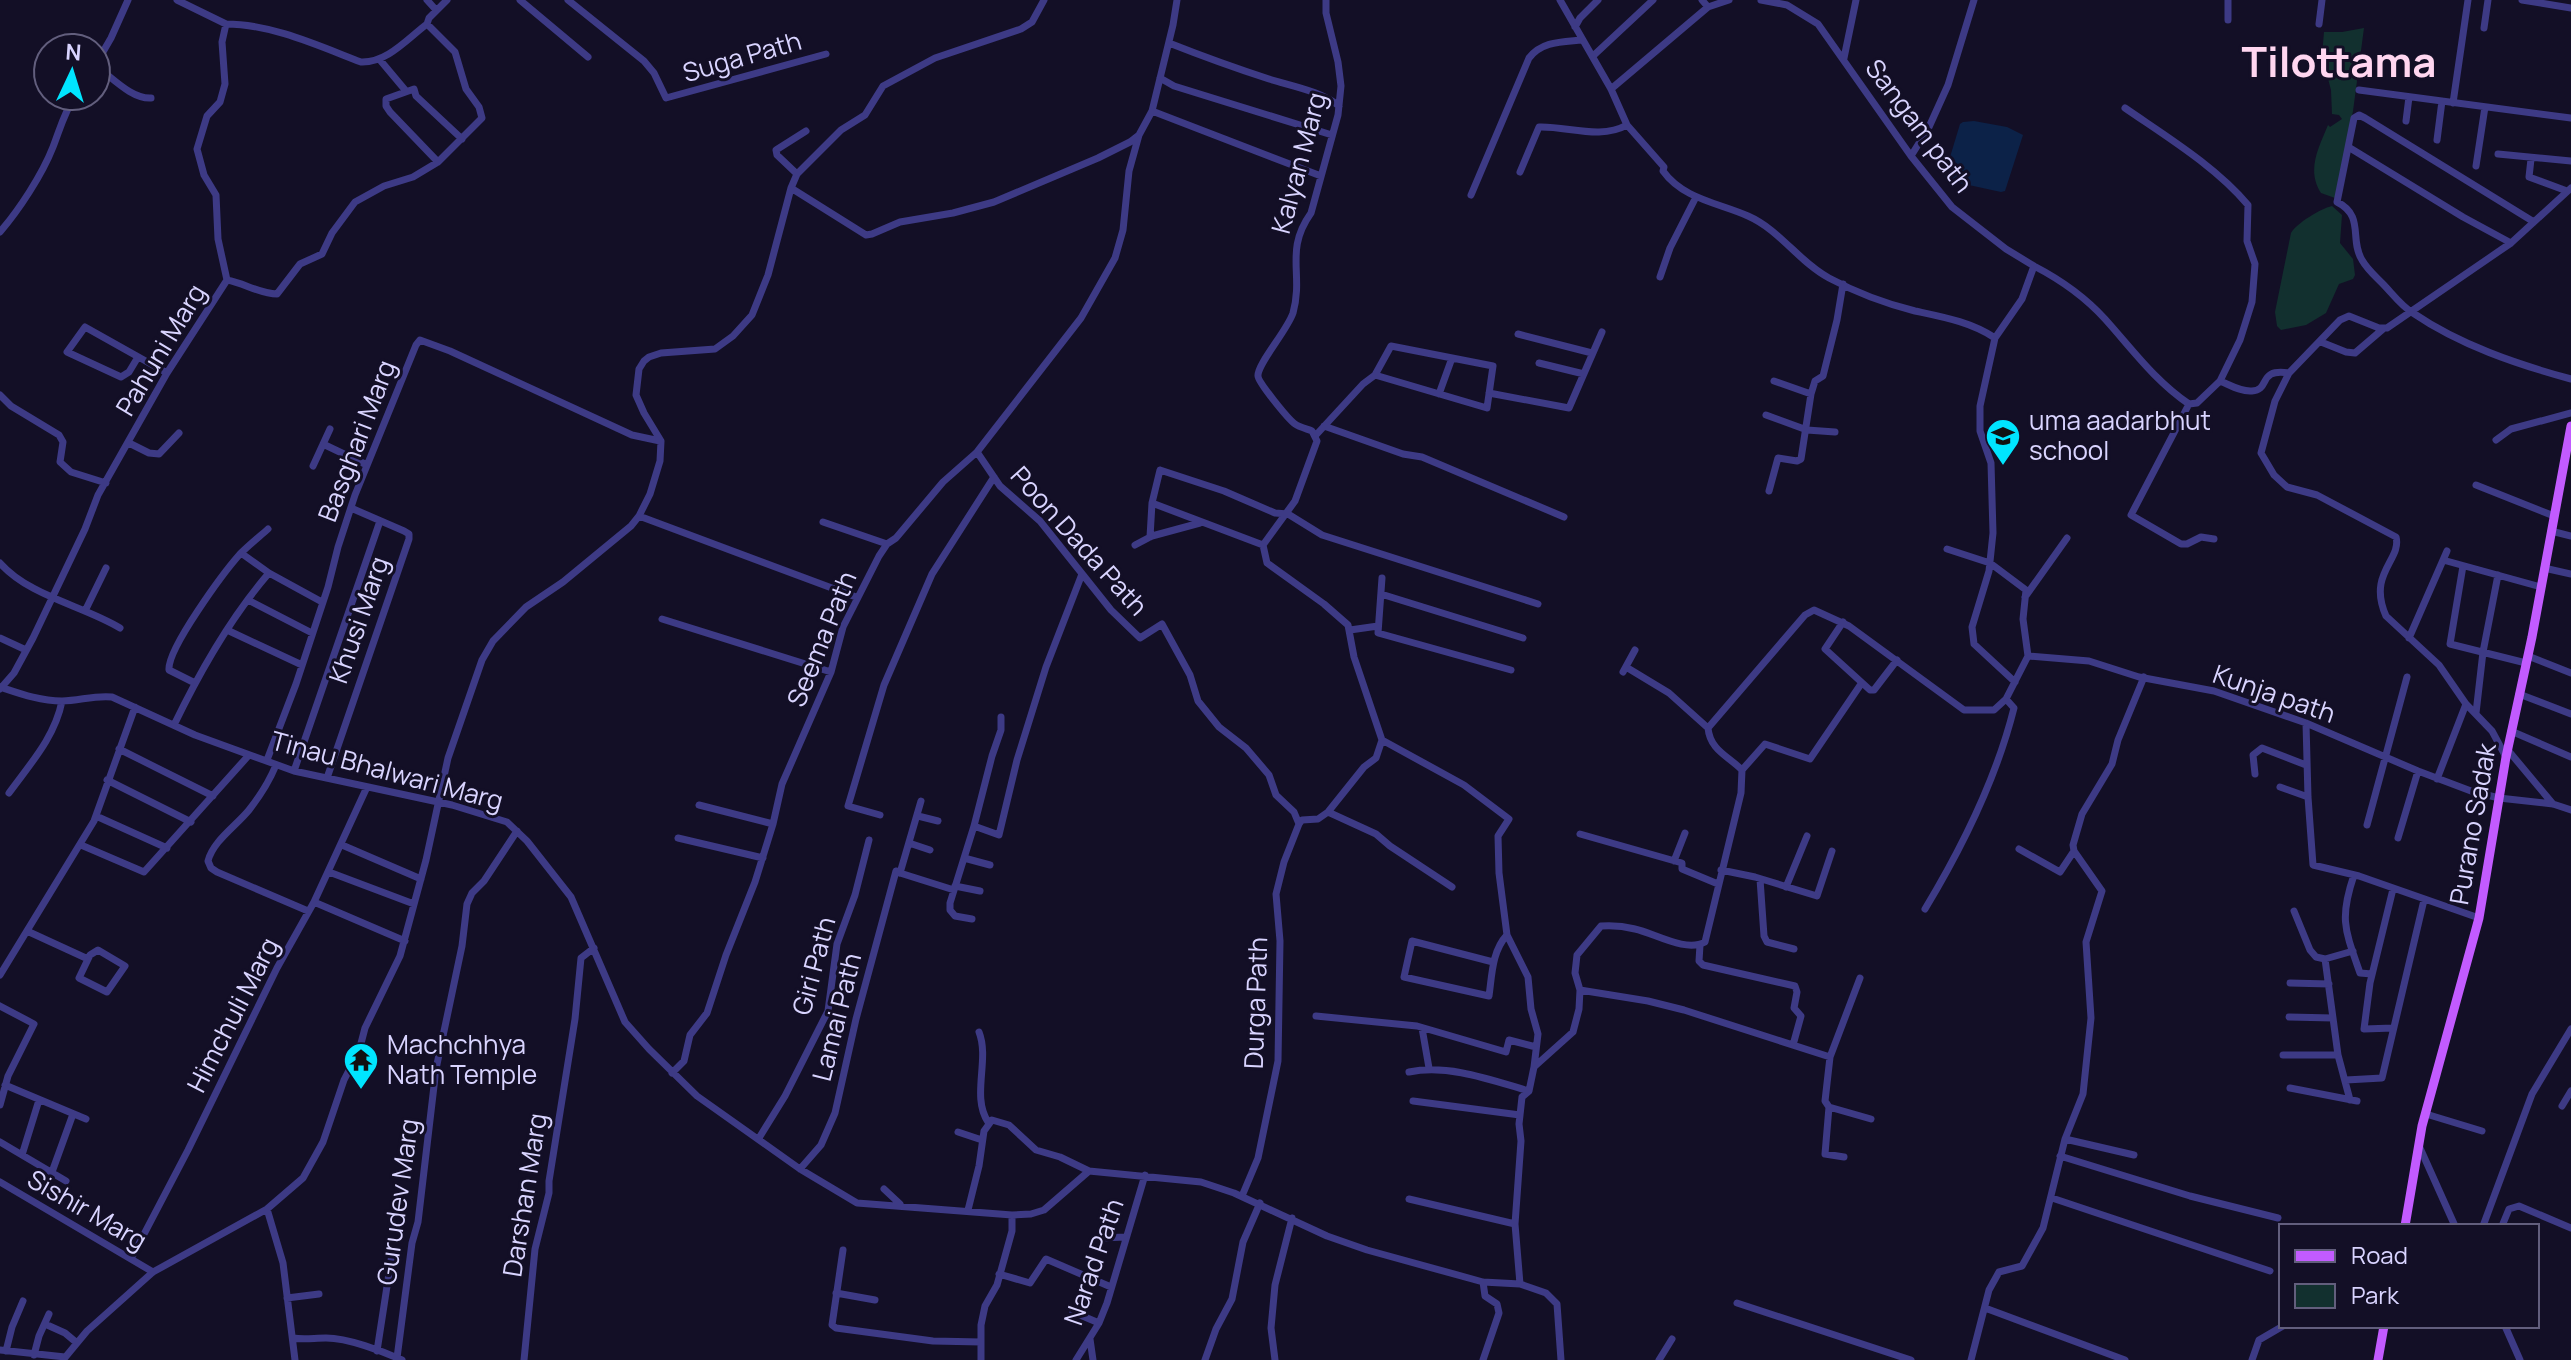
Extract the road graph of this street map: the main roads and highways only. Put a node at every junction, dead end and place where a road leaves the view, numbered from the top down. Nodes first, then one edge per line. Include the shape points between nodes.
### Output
1 (2571, 426) edge
2 (2566, 482) edge
3 (2405, 1224) edge
4 (2384, 1328) edge
5 (2378, 1360) edge

1 - 2 main road, Purano Sadak
2 - 3 main road, Purano Sadak via 2554,516 2511,731 2479,918 2426,1114
4 - 5 main road

